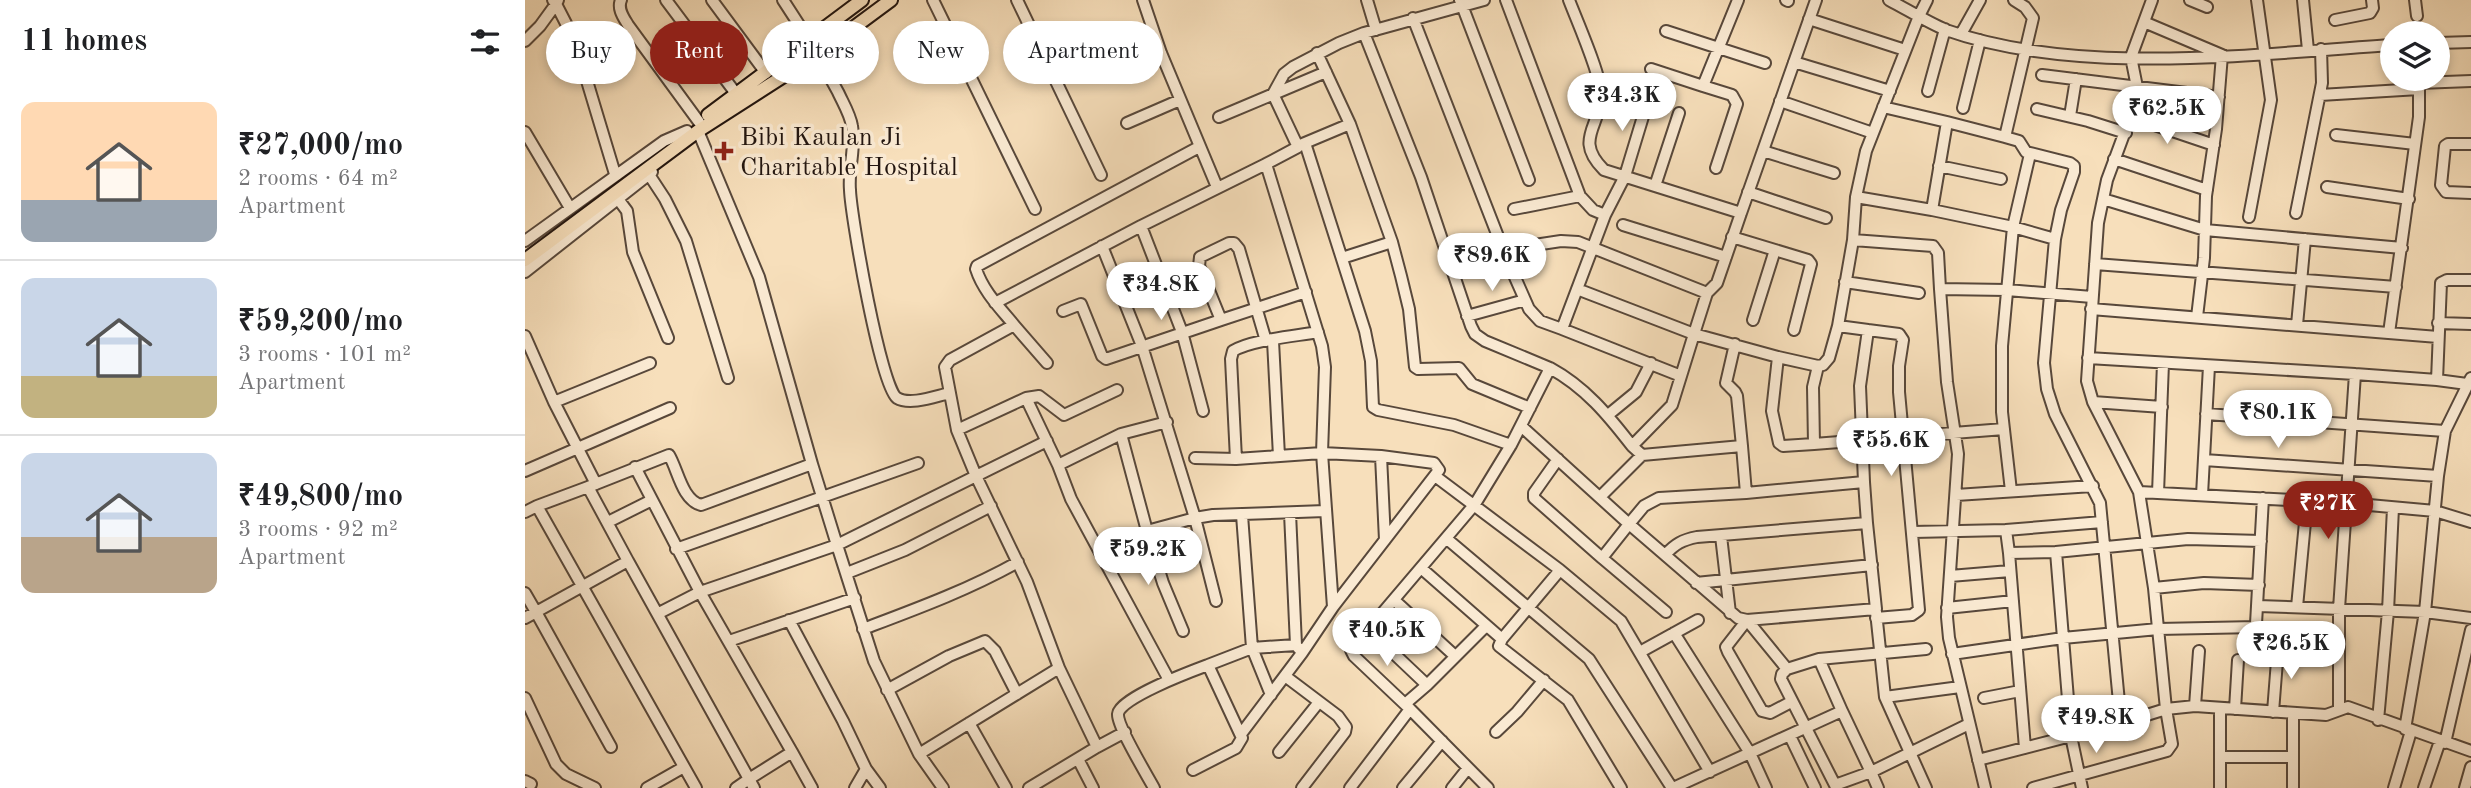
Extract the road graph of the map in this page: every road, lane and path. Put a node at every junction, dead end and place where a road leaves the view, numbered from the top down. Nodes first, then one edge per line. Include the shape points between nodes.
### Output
1 (621, 0) edge
2 (666, 0) edge
3 (712, 0) edge
4 (783, 0) edge
5 (862, 0) edge
6 (891, 0) edge
7 (933, 0) edge
8 (1017, 0) edge
9 (1143, 0) edge
10 (1367, 0) edge
11 (1484, 0) edge
12 (1506, 0) edge
13 (1569, 0) edge
14 (1738, 0) edge
15 (1816, 0) edge
16 (1889, 0) edge
17 (1927, 0) edge
18 (1980, 0) edge
19 (2014, 0) edge
20 (2152, 0) edge
21 (2190, 0) edge
22 (2257, 0) edge
23 (2303, 0) edge
24 (2372, 0) edge
25 (2415, 0) edge
26 (556, 1) edge
27 (1461, 3) edge
28 (2207, 7) dead end
29 (1919, 16) junction
30 (2417, 16) dead end
31 (1413, 19) junction
32 (1809, 19) junction
33 (2335, 20) dead end
34 (797, 21) edge
35 (834, 21) edge
36 (863, 21) edge
37 (1150, 21) edge
38 (2144, 22) junction
39 (1945, 29) junction
40 (1375, 30) junction
41 (1666, 31) dead end
42 (1364, 33) junction
43 (1961, 34) junction
44 (1980, 40) junction
45 (525, 41) edge
46 (2471, 42) edge
47 (2450, 43) edge
48 (2380, 46) edge
49 (1719, 47) junction
50 (1905, 50) junction
51 (2027, 50) junction
52 (2308, 50) junction
53 (2321, 50) junction
54 (2265, 53) junction
55 (1317, 54) junction
56 (2222, 55) junction
57 (2131, 57) junction
58 (1163, 58) edge
59 (1794, 62) junction
60 (1765, 63) dead end
61 (762, 67) edge
62 (1651, 69) dead end
63 (1326, 72) junction
64 (762, 75) edge
65 (2042, 75) dead end
66 (2076, 79) junction
67 (2471, 81) edge
68 (2450, 82) edge
69 (768, 84) edge
70 (834, 84) edge
71 (1703, 86) junction
72 (2137, 87) junction
73 (2380, 88) edge
74 (1890, 91) junction
75 (1928, 91) dead end
76 (2419, 91) edge
77 (737, 94) junction
78 (1273, 94) junction
79 (2320, 95) junction
80 (2219, 97) junction
81 (1180, 100) junction
82 (1649, 100) dead end
83 (1780, 101) junction
84 (1883, 107) junction
85 (1963, 108) dead end
86 (2038, 109) dead end
87 (1679, 113) dead end
88 (2070, 116) junction
89 (1219, 117) dead end
90 (2131, 117) junction
91 (1947, 122) junction
92 (1127, 123) dead end
93 (1350, 124) junction
94 (695, 128) junction
95 (525, 132) edge
96 (1873, 133) junction
97 (2126, 133) junction
98 (2336, 135) dead end
99 (2005, 137) junction
100 (2471, 144) edge
101 (1301, 145) junction
102 (2214, 145) junction
103 (2416, 145) junction
104 (1199, 147) junction
105 (1763, 151) junction
106 (2031, 154) junction
107 (2114, 159) junction
108 (1266, 164) junction
109 (1939, 166) junction
110 (1716, 168) dead end
111 (648, 172) junction
112 (1834, 173) dead end
113 (615, 174) junction
114 (1101, 175) dead end
115 (1625, 176) junction
116 (2001, 179) dead end
117 (1529, 180) dead end
118 (1655, 186) junction
119 (1217, 187) junction
120 (2327, 187) dead end
121 (2207, 190) junction
122 (1748, 192) junction
123 (2471, 193) edge
124 (1580, 196) junction
125 (1856, 197) junction
126 (618, 199) junction
127 (2103, 199) junction
128 (2409, 199) junction
129 (569, 208) junction
130 (1035, 209) dead end
131 (1514, 209) dead end
132 (1932, 210) junction
133 (2296, 212) dead end
134 (1741, 213) junction
135 (1605, 215) junction
136 (2249, 217) dead end
137 (1826, 218) dead end
138 (1623, 225) dead end
139 (1141, 226) junction
140 (2013, 227) junction
141 (2205, 230) junction
142 (1732, 237) junction
143 (526, 239) edge
144 (2055, 239) junction
145 (2305, 239) junction
146 (1853, 240) junction
147 (1392, 242) junction
148 (1102, 246) junction
149 (1528, 246) dead end
150 (1593, 247) junction
151 (2402, 248) junction
152 (1775, 250) junction
153 (525, 254) edge
154 (1726, 257) junction
155 (1342, 258) junction
156 (525, 260) edge
157 (2095, 264) junction
158 (525, 272) edge
159 (2202, 273) junction
160 (2302, 280) junction
161 (2471, 280) edge
162 (1846, 282) junction
163 (2396, 287) junction
164 (1577, 289) junction
165 (1940, 289) junction
166 (2007, 290) junction
167 (1305, 292) junction
168 (1707, 293) junction
169 (1919, 293) dead end
170 (2050, 293) junction
171 (1525, 300) junction
172 (995, 303) junction
173 (2092, 303) junction
174 (1257, 308) junction
175 (1063, 311) dead end
176 (1467, 316) junction
177 (2197, 317) junction
178 (1221, 320) junction
179 (1753, 320) dead end
180 (2438, 323) junction
181 (2471, 324) edge
182 (1014, 325) junction
183 (1838, 326) junction
184 (2297, 326) junction
185 (1562, 330) junction
186 (1794, 330) dead end
187 (1868, 330) junction
188 (1181, 332) junction
189 (1318, 332) junction
190 (2389, 333) junction
191 (1694, 334) junction
192 (525, 336) edge
193 (2438, 337) junction
194 (668, 338) dead end
195 (1270, 341) junction
196 (1735, 344) junction
197 (1142, 345) junction
198 (1778, 357) junction
199 (2088, 358) junction
200 (650, 363) dead end
201 (1047, 363) dead end
202 (1651, 363) junction
203 (2163, 363) junction
204 (1818, 366) junction
205 (2209, 366) junction
206 (1550, 368) junction
207 (2355, 374) junction
208 (1681, 376) junction
209 (728, 378) dead end
210 (2437, 380) junction
211 (2469, 381) edge
212 (1117, 390) dead end
213 (950, 393) junction
214 (1025, 398) junction
215 (554, 402) junction
216 (2093, 402) junction
217 (2161, 407) junction
218 (670, 408) dead end
219 (1530, 408) junction
220 (1203, 411) dead end
221 (2206, 414) junction
222 (1608, 415) junction
223 (1167, 422) junction
224 (2352, 425) junction
225 (1521, 426) junction
226 (2004, 429) junction
227 (957, 430) junction
228 (2445, 431) junction
229 (1955, 433) junction
230 (1121, 434) junction
231 (1902, 436) junction
232 (1863, 440) junction
233 (1047, 441) junction
234 (1814, 444) junction
235 (1511, 445) junction
236 (1632, 446) junction
237 (1742, 446) junction
238 (577, 447) junction
239 (1322, 453) junction
240 (1642, 455) junction
241 (1279, 456) junction
242 (1381, 456) junction
243 (1195, 458) dead end
244 (1236, 459) junction
245 (1558, 459) junction
246 (2204, 460) junction
247 (918, 463) dead end
248 (812, 464) junction
249 (1058, 465) junction
250 (635, 467) junction
251 (525, 471) edge
252 (2350, 471) junction
253 (976, 476) junction
254 (1435, 476) junction
255 (2438, 476) junction
256 (1864, 482) junction
257 (592, 485) junction
258 (2092, 486) junction
259 (2011, 491) junction
260 (2139, 492) junction
261 (1747, 493) junction
262 (2158, 493) junction
263 (1956, 495) junction
264 (2202, 495) junction
265 (823, 496) junction
266 (1601, 496) junction
267 (2263, 498) junction
268 (652, 500) junction
269 (2307, 501) junction
270 (2347, 503) junction
271 (1475, 504) junction
272 (537, 506) junction
273 (991, 506) junction
274 (2393, 508) junction
275 (1325, 511) junction
276 (2435, 511) junction
277 (525, 512) edge
278 (1290, 513) junction
279 (1242, 515) junction
280 (1195, 518) junction
281 (608, 522) junction
282 (2102, 522) junction
283 (2471, 522) edge
284 (1867, 523) junction
285 (1629, 524) junction
286 (2006, 530) junction
287 (1147, 531) junction
288 (1954, 531) junction
289 (1913, 532) junction
290 (1721, 536) junction
291 (1447, 539) junction
292 (1385, 540) junction
293 (2261, 541) junction
294 (2148, 542) junction
295 (837, 545) junction
296 (2104, 546) junction
297 (676, 549) junction
298 (2056, 552) junction
299 (2009, 553) junction
300 (1665, 555) junction
301 (1602, 558) junction
302 (628, 561) junction
303 (1018, 562) junction
304 (1872, 565) junction
305 (1421, 568) junction
306 (1560, 570) junction
307 (2010, 571) junction
308 (848, 573) junction
309 (1950, 576) junction
310 (1726, 580) junction
311 (1696, 583) junction
312 (2259, 585) junction
313 (581, 586) junction
314 (2154, 588) junction
315 (700, 592) junction
316 (525, 593) edge
317 (855, 598) junction
318 (1394, 600) junction
319 (1216, 601) dead end
320 (2013, 601) junction
321 (2258, 606) junction
322 (1333, 607) junction
323 (2297, 607) junction
324 (1947, 608) junction
325 (1527, 609) junction
326 (2339, 609) junction
327 (536, 611) junction
328 (2388, 611) junction
329 (1665, 612) dead end
330 (2425, 612) junction
331 (659, 613) junction
332 (1730, 613) junction
333 (1876, 613) junction
334 (525, 618) edge
335 (2471, 618) edge
336 (789, 620) junction
337 (1698, 620) dead end
338 (1747, 620) junction
339 (1486, 626) junction
340 (2257, 627) junction
341 (863, 629) junction
342 (1368, 629) junction
343 (2158, 629) junction
344 (2471, 630) edge
345 (1183, 631) dead end
346 (1674, 633) junction
347 (2112, 633) junction
348 (2063, 638) junction
349 (1502, 639) junction
350 (729, 641) junction
351 (2016, 644) junction
352 (1252, 648) junction
353 (2278, 648) junction
354 (1299, 649) junction
355 (1926, 649) dead end
356 (2199, 651) dead end
357 (1640, 652) junction
358 (1879, 652) junction
359 (2339, 653) junction
360 (1952, 654) junction
361 (1455, 656) junction
362 (1819, 659) junction
363 (2238, 660) dead end
364 (1207, 665) junction
365 (1059, 668) junction
366 (1787, 669) junction
367 (1285, 676) junction
368 (1169, 680) junction
369 (1544, 680) junction
370 (1427, 685) junction
371 (1960, 687) junction
372 (887, 690) junction
373 (2020, 691) junction
374 (1017, 694) junction
375 (1271, 695) junction
376 (1885, 697) junction
377 (525, 698) edge
378 (1984, 698) dead end
379 (1319, 702) junction
380 (1791, 702) junction
381 (1408, 706) junction
382 (2195, 706) junction
383 (2220, 708) junction
384 (2166, 709) junction
385 (2235, 709) junction
386 (2339, 709) junction
387 (1842, 711) junction
388 (2273, 712) junction
389 (2293, 713) junction
390 (2378, 720) junction
391 (969, 723) junction
392 (2121, 723) junction
393 (1969, 724) junction
394 (1805, 729) junction
395 (2408, 730) junction
396 (1125, 732) junction
397 (1496, 732) dead end
398 (1241, 734) junction
399 (1790, 736) junction
400 (2071, 736) junction
401 (1442, 741) junction
402 (2442, 742) junction
403 (611, 747) dead end
404 (1097, 747) junction
405 (2025, 748) junction
406 (2471, 751) edge
407 (792, 752) junction
408 (1279, 752) dead end
409 (1910, 752) junction
410 (919, 754) junction
411 (1750, 754) junction
412 (2220, 757) junction
413 (2293, 757) junction
414 (1079, 759) junction
415 (1978, 760) junction
416 (684, 767) junction
417 (2471, 767) edge
418 (1468, 768) junction
419 (866, 769) junction
420 (1193, 770) dead end
421 (1710, 772) junction
422 (1871, 772) junction
423 (2079, 776) junction
424 (752, 784) edge
425 (595, 788) edge
426 (647, 788) edge
427 (696, 788) edge
428 (736, 788) edge
429 (812, 788) edge
430 (855, 788) edge
431 (880, 788) edge
432 (943, 788) edge
433 (1006, 788) edge
434 (1029, 788) edge
435 (1093, 788) edge
436 (1154, 788) edge
437 (1302, 788) edge
438 (1350, 788) edge
439 (1403, 788) edge
440 (1453, 788) edge
441 (1488, 788) edge
442 (1621, 788) edge
443 (1672, 788) edge
444 (1766, 788) edge
445 (1815, 788) edge
446 (1878, 788) edge
447 (1926, 788) edge
448 (1985, 788) edge
449 (2033, 788) edge
450 (2082, 788) edge
451 (2220, 788) edge
452 (2293, 788) edge
453 (2394, 788) edge
454 (2424, 788) edge
455 (2465, 788) edge

1 - 94 street via 628,25
2 - 77 street
3 - 61 street
4 - 34 street
5 - 35 main road
6 - 36 main road
7 - 130 street
8 - 114 street
9 - 37 street
10 - 40 street
11 - 27 street
12 - 124 street
13 - 115 street via 1601,92 1589,138 1591,155 1604,170
14 - 49 street
15 - 32 street
16 - 29 street
17 - 29 street
18 - 43 street
19 - 51 street via 2033,18
20 - 38 street
21 - 28 street
22 - 54 street
23 - 52 street
24 - 33 street via 2370,13
25 - 30 street
26 - 45 street
26 - 113 street via 575,41
27 - 31 street
27 - 117 street
29 - 39 street
29 - 50 street
31 - 40 street
31 - 171 street
32 - 50 street
32 - 59 street
38 - 56 street
38 - 57 street
39 - 43 street
39 - 75 street
40 - 42 street
41 - 49 street
42 - 55 street
42 - 176 street via 1421,177
43 - 44 street
44 - 51 street
44 - 85 street
46 - 47 street
48 - 53 street
49 - 60 street
49 - 71 street
50 - 74 street
51 - 57 street
51 - 99 street
52 - 53 street
52 - 54 street
53 - 79 street
54 - 56 street
54 - 136 street via 2271,100
55 - 63 street
55 - 78 street via 1284,74
56 - 57 street
56 - 80 street
57 - 72 street
58 - 81 street
59 - 74 street
59 - 83 street
62 - 71 street
63 - 78 street
63 - 93 street
64 - 77 main road
65 - 66 street
66 - 72 street
66 - 88 street
67 - 68 street
69 - 94 main road
70 - 213 street via 853,128 851,200 890,388 896,397 907,400
71 - 110 street via 1732,95 1737,104
72 - 80 street
72 - 90 street
73 - 79 street
74 - 84 street
76 - 103 street
77 - 94 main road
78 - 89 street
78 - 101 street
79 - 133 street
80 - 102 street
81 - 92 street
81 - 104 street
82 - 115 street
83 - 96 street
83 - 105 street
84 - 91 street
84 - 96 street
86 - 88 street
87 - 118 street
88 - 97 street
90 - 97 street
90 - 102 street
91 - 99 street
91 - 109 street
93 - 101 street
93 - 147 street
94 - 111 main road
94 - 113 street via 664,141
94 - 153 main road
94 - 248 street via 759,276
95 - 129 street
96 - 125 street
97 - 107 street
98 - 103 street
99 - 106 street via 2019,141
100 - 123 street via 2445,146 2441,184 2446,192
101 - 108 street
101 - 155 street
102 - 121 street
103 - 128 street
104 - 119 street
104 - 172 street via 977,267
105 - 112 street
105 - 122 street
106 - 140 street
106 - 144 street via 2074,166
107 - 121 street
107 - 127 street
108 - 119 street
108 - 167 street
109 - 116 street
109 - 132 street
111 - 126 street
111 - 156 main road
111 - 209 street via 686,241
113 - 129 street
115 - 118 street
115 - 135 street
118 - 134 street
119 - 139 street
120 - 128 street
121 - 141 street
122 - 134 street
122 - 137 street
124 - 131 street
124 - 135 street
125 - 132 street
125 - 146 street
126 - 158 street
126 - 194 street via 627,211 633,252
127 - 141 street
127 - 157 street
128 - 151 street
129 - 143 street
132 - 140 street
134 - 142 street
135 - 150 street
138 - 154 street
139 - 148 street
139 - 188 street
140 - 144 street
140 - 166 street
141 - 145 street
141 - 159 street
142 - 152 street
142 - 154 street
144 - 170 street
145 - 151 street
145 - 160 street
146 - 162 street
146 - 165 street via 1933,246 1938,253
147 - 155 street
147 - 219 street via 1409,309 1415,367 1462,369 1468,381
148 - 172 street
148 - 197 street
149 - 150 street via 1569,240
150 - 164 street
150 - 168 street
151 - 163 street
152 - 179 street
152 - 186 street via 1811,264
154 - 168 street via 1717,283
155 - 235 street via 1365,331 1373,407 1454,425
157 - 159 street
157 - 173 street
159 - 160 street
159 - 177 street
160 - 163 street
160 - 184 street
161 - 180 street via 2441,283
162 - 169 street
162 - 183 street
163 - 190 street
164 - 185 street
164 - 191 street
165 - 166 street
165 - 229 street
166 - 170 street
166 - 226 street via 2001,384
167 - 174 street
167 - 189 street
168 - 191 street
170 - 173 street
170 - 258 street via 2044,363 2047,389
171 - 176 street
171 - 185 street via 1533,316
172 - 182 street
173 - 177 street
173 - 199 street
174 - 178 street
174 - 178 street via 1239,249 1230,243 1199,260
174 - 195 street
175 - 197 street via 1081,304 1106,359
176 - 206 street via 1475,334 1485,341
177 - 184 street
178 - 188 street
180 - 181 street
180 - 193 street
182 - 201 street
182 - 213 street via 946,363
183 - 187 street
183 - 204 street via 1829,358
184 - 190 street
185 - 202 street
187 - 231 street via 1902,335
187 - 232 street via 1860,386
188 - 197 street
188 - 220 street
189 - 195 street
189 - 239 street via 1325,366
190 - 193 street
191 - 196 street
191 - 208 street
192 - 215 street
193 - 210 street
195 - 241 street
195 - 244 street via 1233,351
196 - 198 street
196 - 237 street via 1726,383 1737,396
197 - 223 street
198 - 204 street
198 - 234 street via 1772,411 1776,439 1783,446
199 - 203 street
199 - 216 street via 2087,381
200 - 215 street
202 - 208 street
202 - 222 street via 1636,391
203 - 205 street
203 - 217 street
204 - 234 street
205 - 207 street
205 - 221 street
206 - 219 street
206 - 222 street via 1590,395
207 - 210 street
207 - 224 street
208 - 236 street via 1672,405
210 - 211 street
211 - 228 street
212 - 214 street via 1064,415 1039,396
213 - 227 street
214 - 227 street
214 - 233 street
215 - 238 street
216 - 217 street
216 - 260 street
217 - 262 street
218 - 238 street
219 - 225 street
221 - 224 street
221 - 246 street
222 - 236 street
223 - 230 street
223 - 280 street
224 - 228 street
224 - 252 street
225 - 235 street
225 - 245 street
226 - 229 street
226 - 259 street
227 - 253 street
228 - 255 street
229 - 231 street
229 - 263 street
230 - 249 street
230 - 287 street
231 - 232 street
231 - 289 street
232 - 234 street
232 - 256 street
233 - 249 street
233 - 253 street
235 - 271 street
236 - 240 street
237 - 240 street
237 - 261 street
238 - 251 street
238 - 257 street
239 - 241 street
239 - 242 street
239 - 275 street
240 - 266 street
241 - 244 street
242 - 254 street via 1434,463 1439,470
242 - 292 street
243 - 244 street
245 - 266 street
245 - 301 street via 1534,498
246 - 252 street
246 - 264 street
247 - 265 street
248 - 250 street via 701,505 685,490 669,455
248 - 265 street
249 - 368 street via 1071,499
250 - 257 street
250 - 268 street
252 - 255 street
252 - 270 street
253 - 273 street
253 - 295 street
254 - 271 street
254 - 292 street
255 - 276 street
256 - 261 street
256 - 284 street
257 - 272 street
257 - 281 street
258 - 259 street
258 - 282 street
259 - 263 street
260 - 262 street
260 - 294 street
261 - 285 street via 1659,498 1644,506
262 - 264 street
263 - 288 street
264 - 267 street
265 - 295 street
265 - 297 street
266 - 285 street
267 - 269 street
267 - 293 street
268 - 281 street
268 - 297 street
269 - 270 street
269 - 323 street
270 - 274 street
270 - 326 street
271 - 291 street
271 - 306 street
272 - 277 street
272 - 313 street
273 - 303 street
273 - 308 street
274 - 276 street
274 - 328 street
275 - 278 street
275 - 322 street
276 - 283 street
276 - 330 street
278 - 279 street
278 - 354 street
279 - 280 street
279 - 352 street
280 - 287 street
280 - 319 street
281 - 302 street
282 - 286 street
282 - 296 street
284 - 290 street
284 - 304 street
285 - 300 street
285 - 301 street
286 - 288 street
286 - 299 street
287 - 345 street
288 - 289 street
288 - 309 street
289 - 333 street via 1919,610 1912,615
290 - 300 street via 1685,539
290 - 310 street
291 - 305 street
291 - 325 street
292 - 322 street
293 - 294 street
293 - 312 street
294 - 296 street
294 - 314 street
295 - 308 street
295 - 315 street
296 - 298 street
296 - 347 street
297 - 315 street
298 - 299 street
298 - 348 street
299 - 307 street
300 - 311 street
301 - 329 street
302 - 313 street
302 - 331 street
303 - 341 street via 957,593
303 - 365 street
304 - 310 street
304 - 333 street
305 - 318 street
305 - 339 street
306 - 325 street
306 - 357 street via 1621,621
307 - 309 street
307 - 320 street
308 - 317 street
309 - 324 street
310 - 311 street
310 - 332 street
311 - 332 street
312 - 314 street via 2204,583
312 - 321 street
313 - 327 street
313 - 416 street
314 - 343 street
315 - 331 street
315 - 350 street
316 - 327 street
317 - 336 street
317 - 341 street
318 - 342 street
318 - 361 street
320 - 324 street
320 - 351 street
321 - 323 street
321 - 340 street
322 - 354 street
323 - 326 street
324 - 360 street
325 - 349 street
325 - 443 street via 1589,659
326 - 328 street
326 - 359 street
327 - 334 street
327 - 403 street
328 - 330 street
328 - 390 street
330 - 335 street
330 - 395 street
331 - 424 street
332 - 338 street
333 - 338 street
333 - 358 street
336 - 350 street
336 - 419 street
337 - 346 street
338 - 366 street
338 - 380 street via 1726,647 1728,652 1762,711 1770,713
339 - 349 street
339 - 361 street
340 - 343 street
340 - 353 street via 2255,642 2260,648
341 - 372 street
342 - 370 street
342 - 381 street via 1351,652
343 - 347 street
343 - 384 street
344 - 402 street
346 - 357 street
346 - 411 street
347 - 348 street
347 - 392 street
348 - 351 street
348 - 400 street
349 - 369 street via 1501,649
350 - 407 street
351 - 360 street
351 - 373 street
352 - 354 street
352 - 364 street
352 - 375 street
353 - 359 street
353 - 388 street
354 - 367 street
355 - 358 street
356 - 382 street
357 - 421 street
358 - 362 street
358 - 376 street
359 - 386 street
360 - 371 street
361 - 370 street
362 - 366 street
362 - 387 street
363 - 385 street
364 - 368 street
364 - 398 street
365 - 374 street
365 - 404 street
366 - 380 street via 1781,679
367 - 375 street
367 - 379 street
368 - 396 street via 1123,706 1118,714
369 - 397 street
369 - 442 street via 1568,699
370 - 381 street
371 - 376 street
371 - 393 street
372 - 374 street via 985,641
372 - 410 street
373 - 378 street
373 - 405 street
374 - 391 street
375 - 398 street
376 - 409 street
377 - 425 street via 556,764
379 - 408 street
379 - 437 street via 1343,720 1346,730
380 - 394 street
381 - 401 street
381 - 438 street
382 - 383 street
382 - 384 street
383 - 385 street
383 - 412 street
384 - 392 street
384 - 423 street via 2171,749
385 - 388 street
386 - 389 street via 2326,715
386 - 390 street via 2348,707
387 - 394 street
387 - 422 street
388 - 389 street
389 - 413 street
390 - 395 street
391 - 410 street
391 - 433 street
392 - 400 street
393 - 409 street
393 - 415 street
394 - 399 street
394 - 422 street via 1835,785
395 - 402 street
395 - 453 street
396 - 404 street
396 - 436 street
398 - 420 street via 1236,748
399 - 411 street
399 - 445 street
400 - 405 street
400 - 423 street
401 - 418 street
401 - 439 street
402 - 406 street
402 - 454 street
404 - 414 street
405 - 415 street
407 - 424 street
407 - 429 street
409 - 422 street
409 - 447 street
410 - 432 street
411 - 421 street
411 - 444 street
412 - 413 street
412 - 451 street
413 - 452 street
414 - 434 street
414 - 435 street
415 - 448 street
416 - 426 street
416 - 427 street
417 - 455 street
418 - 440 street
418 - 441 street
419 - 430 street
419 - 431 street
421 - 443 street
422 - 446 street
423 - 449 street
423 - 450 street
424 - 428 street

